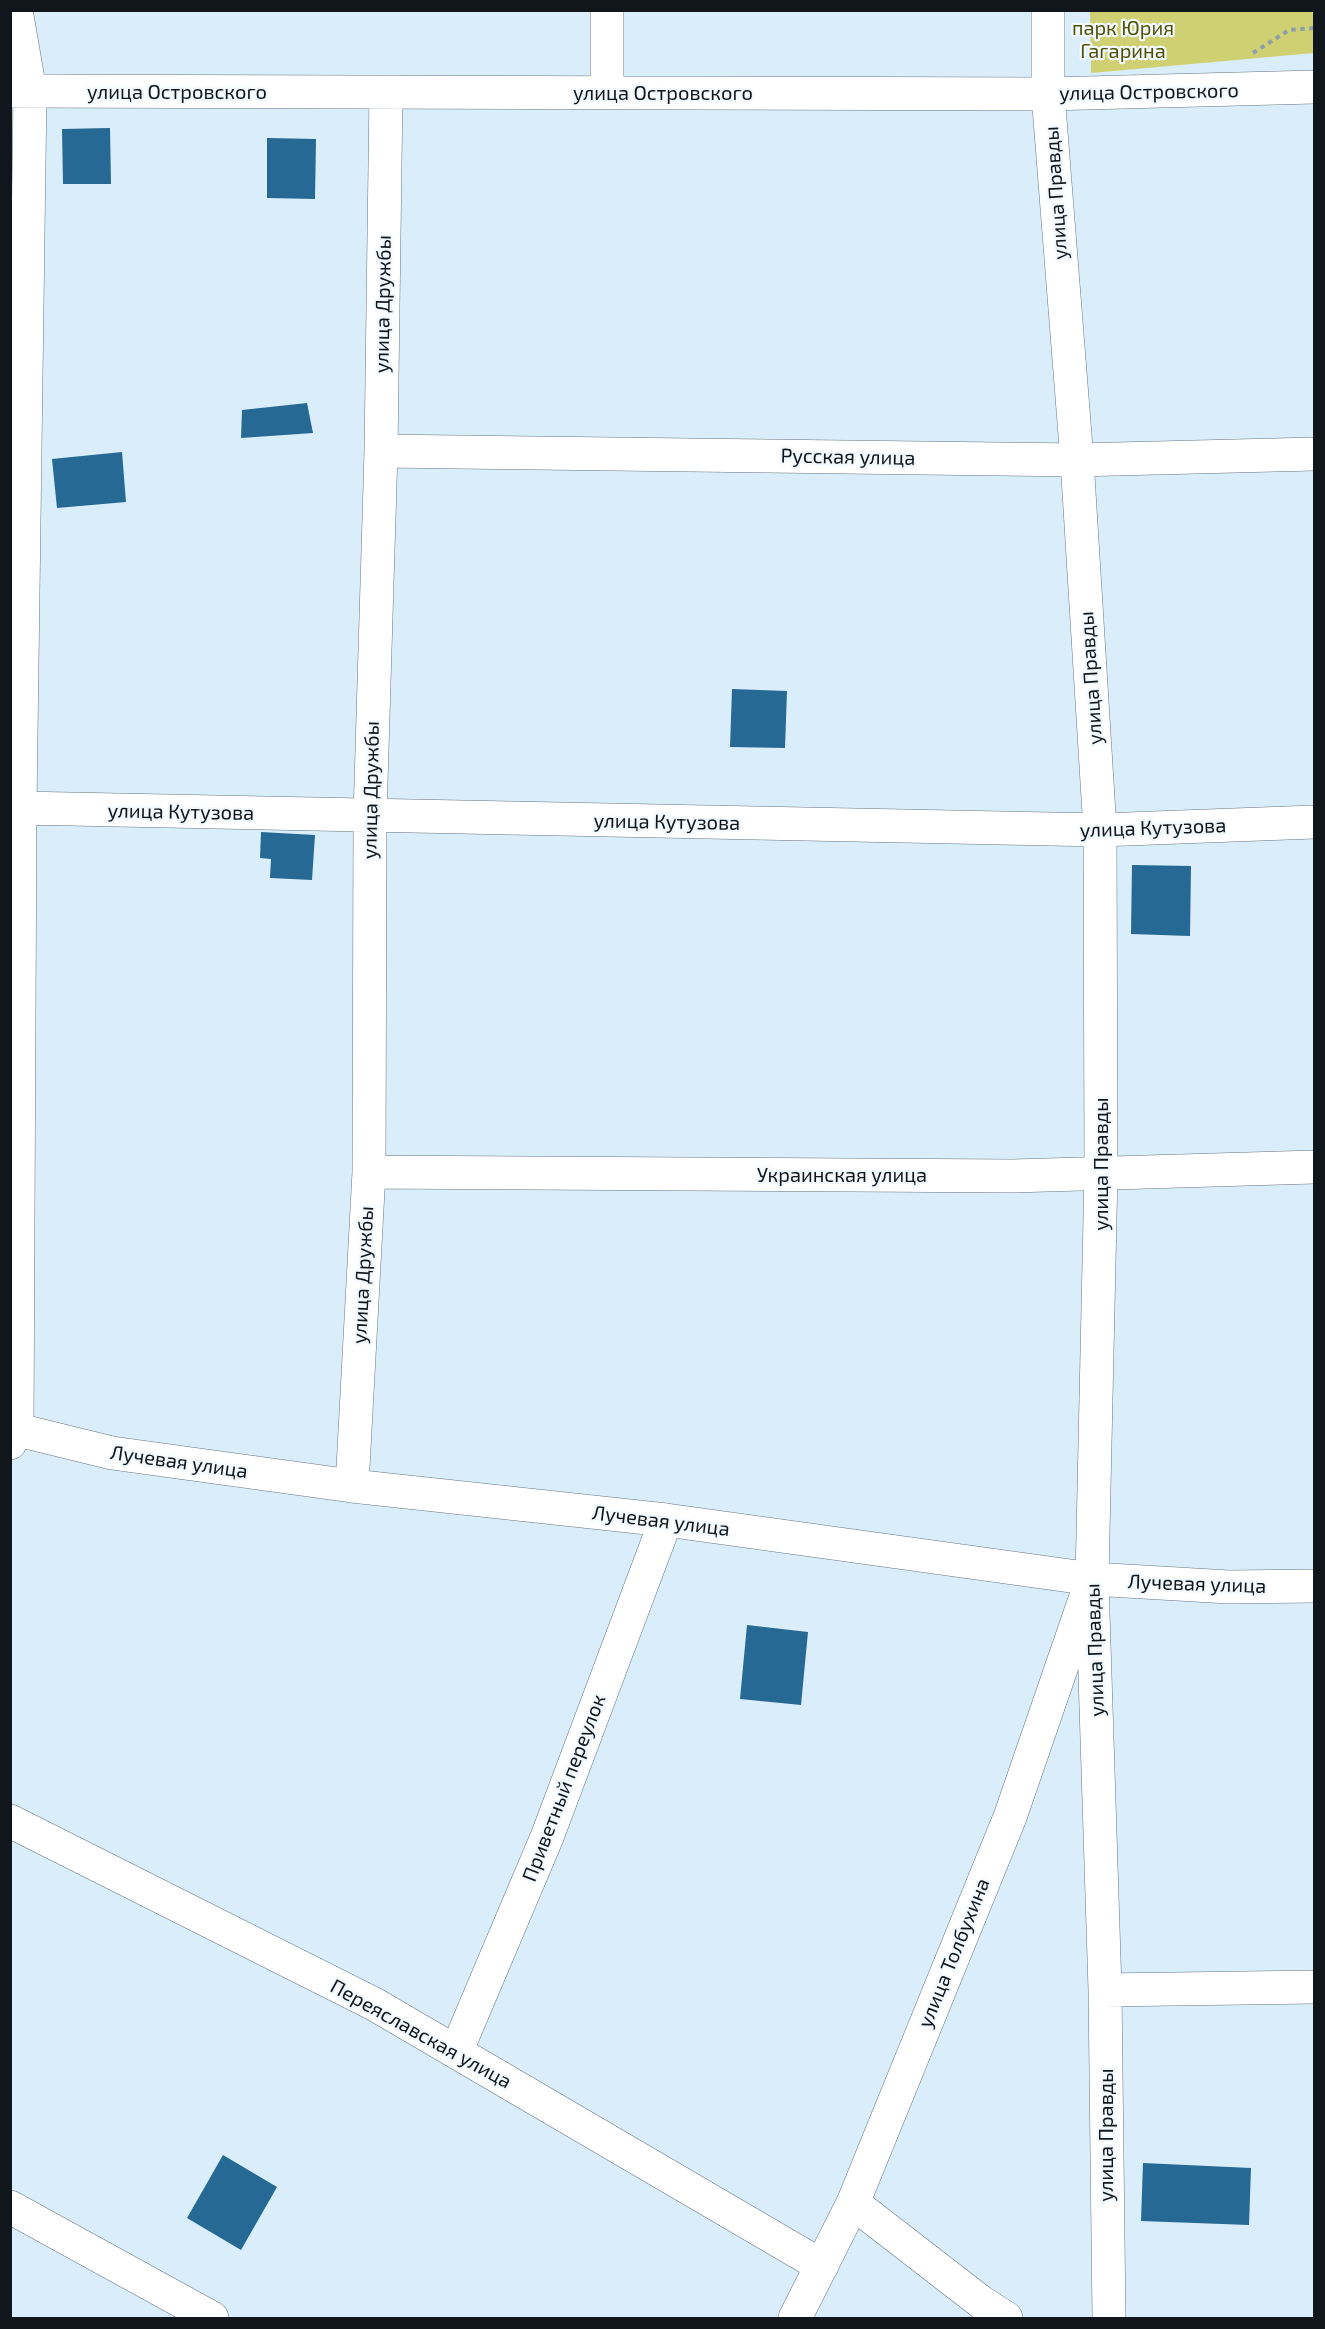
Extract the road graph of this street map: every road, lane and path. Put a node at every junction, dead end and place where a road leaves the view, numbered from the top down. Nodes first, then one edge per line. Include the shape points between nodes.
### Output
1 (16, 10) edge
2 (607, 10) edge
3 (1048, 10) edge
4 (1314, 87) edge
5 (20, 91) edge
6 (607, 92) junction
7 (386, 93) junction
8 (1048, 94) junction
9 (381, 451) junction
10 (1314, 454) edge
11 (1077, 460) junction
12 (20, 808) junction
13 (370, 816) junction
14 (1314, 822) edge
15 (1100, 830) junction
16 (1314, 1167) edge
17 (369, 1172) junction
18 (1101, 1172) junction
19 (12, 1433) edge
20 (352, 1486) junction
21 (666, 1520) junction
22 (1092, 1579) junction
23 (1314, 1586) edge
24 (10, 1821) edge
25 (1314, 1987) edge
26 (1105, 1990) junction
27 (456, 2052) junction
28 (853, 2203) junction
29 (10, 2207) edge
30 (822, 2266) junction
31 (212, 2319) edge
32 (795, 2319) edge
33 (1006, 2319) edge
34 (1109, 2319) edge

1 - 5 main road
2 - 6 main road
3 - 8 main road, улица Правды
4 - 8 main road, улица Островского
5 - 7 main road, улица Островского
5 - 12 main road
6 - 7 main road, улица Островского
6 - 8 main road, улица Островского
7 - 9 main road, улица Дружбы
8 - 11 main road, улица Правды
9 - 11 main road, Русская улица
9 - 13 main road, улица Дружбы
10 - 11 main road, Русская улица
11 - 15 main road, улица Правды
12 - 13 main road, улица Кутузова
12 - 19 main road
13 - 15 main road, улица Кутузова
13 - 17 main road, улица Дружбы
14 - 15 main road, улица Кутузова
15 - 18 main road, улица Правды
16 - 18 main road, Украинская улица
17 - 18 main road, Украинская улица via 1002,1176
17 - 20 main road, улица Дружбы
18 - 22 main road, улица Правды
19 - 20 main road, Лучевая улица via 112,1453
20 - 21 main road, Лучевая улица
21 - 22 main road, Лучевая улица
21 - 27 main road, Приветный переулок via 548,1837
22 - 23 main road, Лучевая улица via 1229,1587
22 - 26 main road, улица Правды
22 - 28 main road, улица Толбухина via 1010,1817
24 - 27 main road, Переяславская улица via 374,2004
25 - 26 main road
26 - 34 main road, улица Правды
27 - 30 main road, Переяславская улица
28 - 30 main road, улица Толбухина
28 - 33 main road
29 - 31 main road
30 - 32 main road, улица Толбухина

